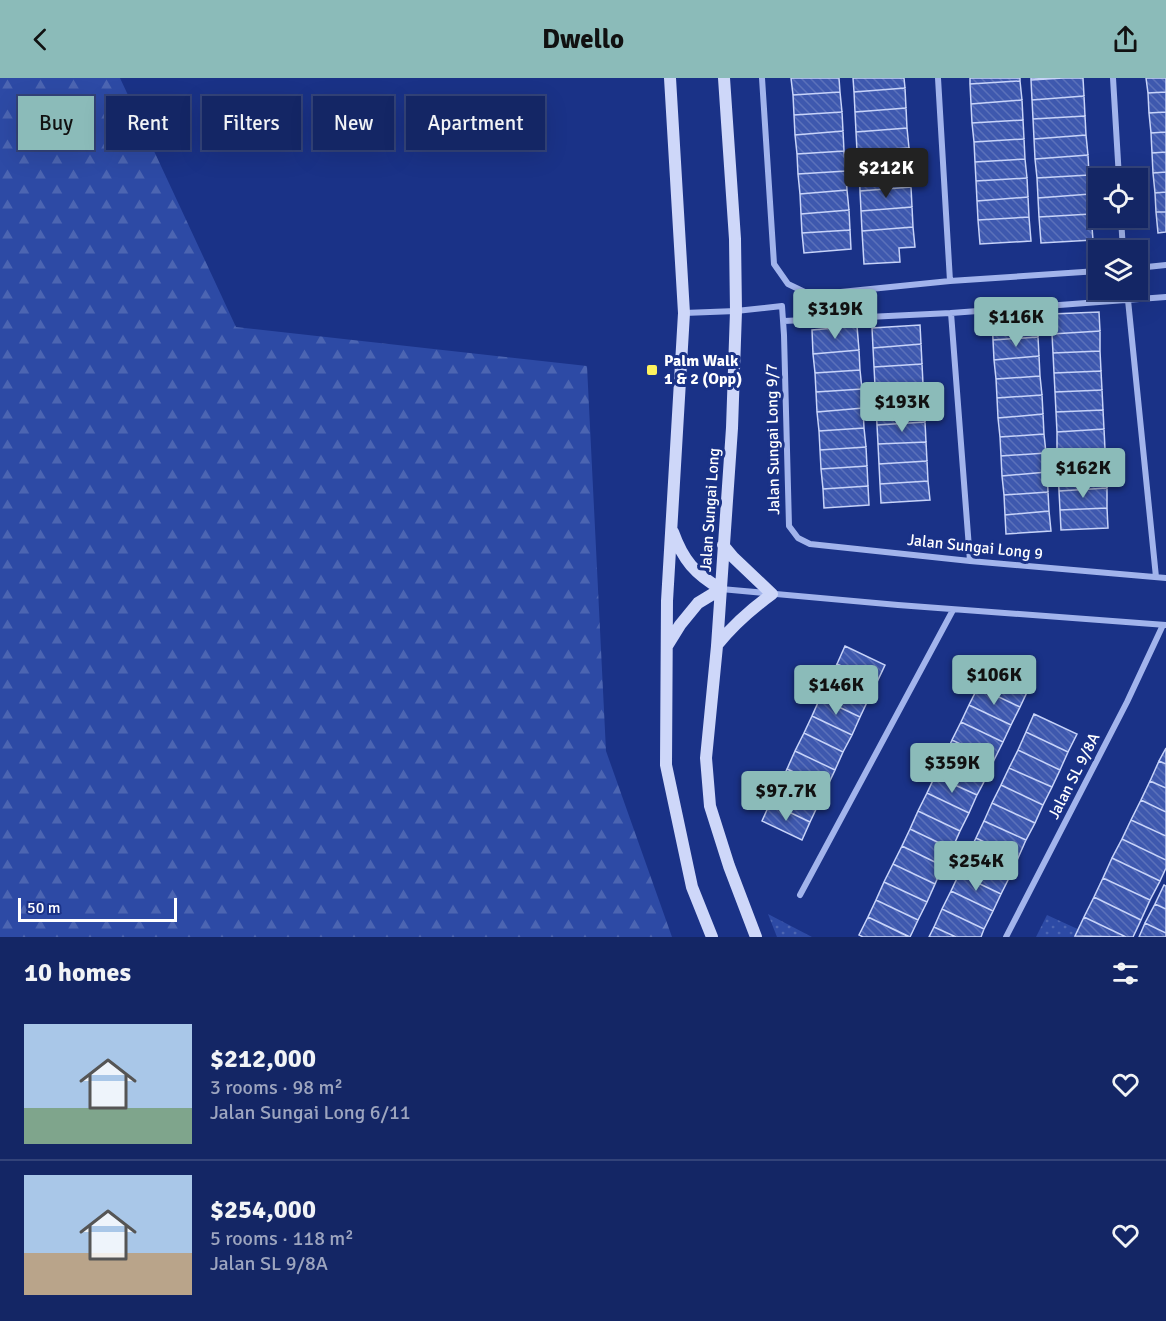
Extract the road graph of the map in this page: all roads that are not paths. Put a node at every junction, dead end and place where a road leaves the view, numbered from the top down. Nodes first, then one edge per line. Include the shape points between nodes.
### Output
1 (670, 78) edge
2 (723, 78) edge
3 (762, 78) edge
4 (938, 78) edge
5 (1113, 78) edge
6 (1118, 168) edge
7 (1166, 265) edge
8 (1148, 267) edge
9 (1088, 272) edge
10 (950, 280) junction
11 (1166, 297) edge
12 (1148, 298) edge
13 (1128, 300) joint
14 (736, 312) junction
15 (684, 313) junction
16 (951, 313) junction
17 (784, 321) junction
18 (789, 526) joint
19 (671, 527) junction
20 (723, 545) junction
21 (970, 561) junction
22 (1156, 577) junction
23 (1166, 578) edge
24 (721, 589) junction
25 (772, 594) junction
26 (953, 610) junction
27 (1165, 625) edge
28 (667, 646) junction
29 (717, 646) junction
30 (800, 895) dead end
31 (712, 937) edge
32 (756, 937) edge
33 (1006, 937) edge

1 - 15 street
2 - 14 street, Jalan Sungai Long via 735,239
3 - 10 street via 774,264 788,284 811,295
4 - 10 street
5 - 6 street
7 - 8 street
9 - 10 street
11 - 12 street
13 - 16 street
13 - 22 street
14 - 15 street
14 - 17 street via 782,306
14 - 20 street, Jalan Sungai Long
15 - 19 street
16 - 17 street
16 - 21 street
17 - 18 street, Jalan Sungai Long 9/7
18 - 21 street, Jalan Sungai Long 9 via 798,538 810,543
19 - 24 street via 680,551 692,567
19 - 28 street
20 - 24 street, Jalan Sungai Long
20 - 25 street
21 - 22 street, Jalan Sungai Long 9
22 - 23 street, Jalan Sungai Long 9
24 - 25 street
24 - 28 street via 698,603
24 - 29 street, Jalan Sungai Long
25 - 26 street
25 - 29 street via 732,627
26 - 27 street
26 - 30 street
27 - 33 street, Jalan SL 9/8A
28 - 31 street via 666,765 692,887
29 - 32 street, Jalan Sungai Long via 706,758 710,806

